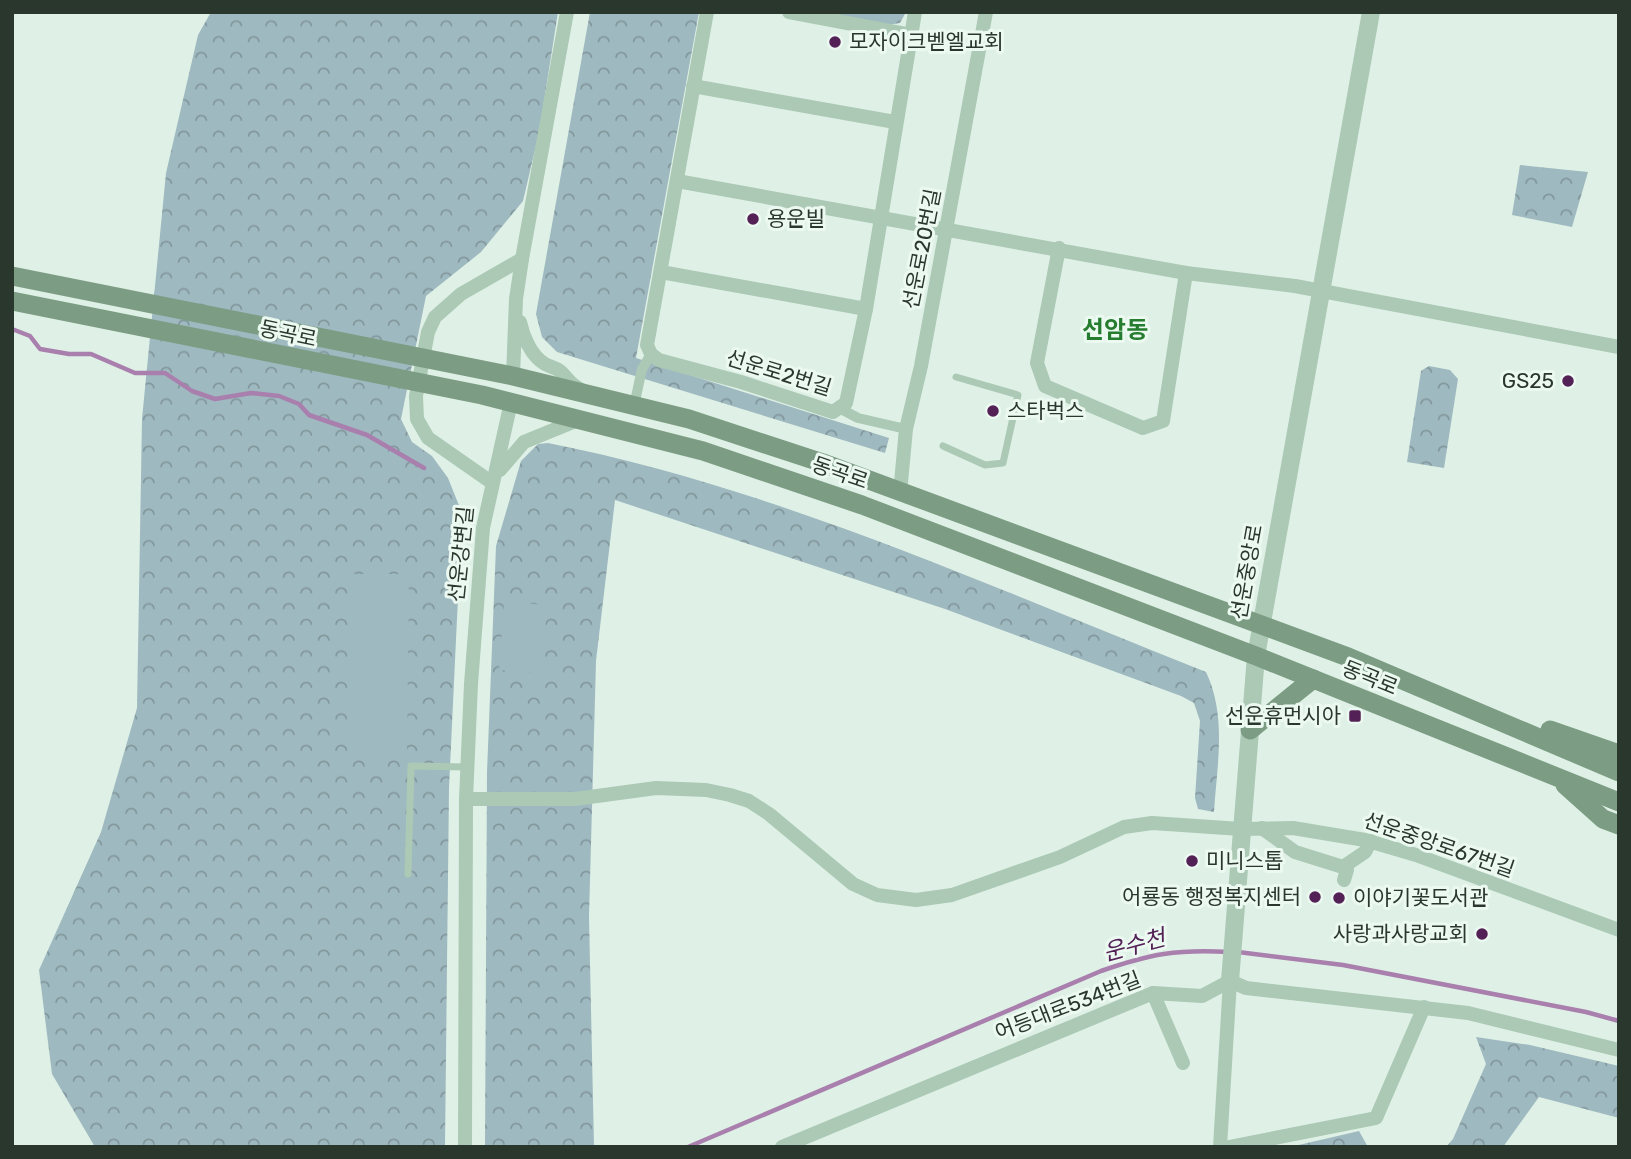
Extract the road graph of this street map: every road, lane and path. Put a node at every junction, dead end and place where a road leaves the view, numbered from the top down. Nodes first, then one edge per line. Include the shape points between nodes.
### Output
1 (567, 12) edge
2 (707, 12) edge
3 (789, 12) edge
4 (915, 12) edge
5 (986, 12) edge
6 (1371, 12) edge
7 (911, 35) junction
8 (694, 86) junction
9 (895, 122) junction
10 (677, 181) junction
11 (880, 215) junction
12 (947, 227) junction
13 (1059, 248) junction
14 (522, 259) junction
15 (661, 272) junction
16 (1186, 273) junction
17 (12, 276) edge
18 (1320, 290) junction
19 (516, 299) junction
20 (12, 301) edge
21 (866, 309) junction
22 (1619, 347) edge
23 (651, 354) junction
24 (513, 376) junction
25 (956, 377) dead end
26 (607, 400) junction
27 (511, 402) junction
28 (634, 406) junction
29 (841, 409) junction
30 (581, 419) junction
31 (906, 429) junction
32 (943, 446) dead end
33 (491, 482) junction
34 (900, 494) junction
35 (1261, 626) junction
36 (1256, 656) junction
37 (1313, 679) junction
38 (1454, 701) junction
39 (1250, 730) junction
40 (1619, 754) edge
41 (467, 767) junction
42 (1619, 772) edge
43 (1557, 777) junction
44 (466, 799) junction
45 (1619, 802) edge
46 (1619, 825) edge
47 (1262, 828) junction
48 (1241, 829) junction
49 (1371, 841) junction
50 (408, 874) dead end
51 (1619, 930) edge
52 (1231, 978) junction
53 (1153, 993) junction
54 (1423, 1007) junction
55 (1619, 1050) edge
56 (1184, 1063) dead end
57 (465, 1147) edge
58 (782, 1147) edge
59 (1220, 1147) edge
60 (1229, 1147) edge

1 - 14 street
2 - 8 street
3 - 7 street
4 - 7 street, 선운로2번길
5 - 12 street, 선운로20번길
6 - 18 street, 선운중앙로
7 - 9 street, 선운로2번길
8 - 9 street
8 - 10 street
9 - 11 street, 선운로2번길
10 - 11 street
10 - 15 street
11 - 12 street
11 - 21 street, 선운로2번길
12 - 13 street
12 - 31 street, 선운로20번길
13 - 16 street
13 - 16 street via 1037,363 1045,386 1143,428 1163,421
14 - 19 street
14 - 33 street, 선운강변길 via 461,294 435,317 416,396 416,419 428,438
15 - 21 street
15 - 23 street via 647,345
16 - 18 street
17 - 24 main road, 동곡로
18 - 22 street
18 - 35 street, 선운중앙로
19 - 24 street
19 - 26 street via 521,328 536,355 562,373 569,385
20 - 27 main road, 동곡로
21 - 29 street, 선운로2번길
23 - 28 street via 642,369
23 - 29 street, 선운로2번길 via 833,412
24 - 26 main road, 동곡로
25 - 32 lane via 1018,395 1003,463 985,465
26 - 28 main road, 동곡로
27 - 30 main road, 동곡로
27 - 33 street
28 - 34 main road, 동곡로 via 823,463
29 - 31 street via 858,418
30 - 33 street via 524,442
30 - 36 main road, 동곡로 via 703,451 862,505
31 - 34 street, 선운로20번길
33 - 41 street, 선운강변길 via 483,528
34 - 35 main road, 동곡로
35 - 36 street, 선운중앙로
35 - 38 main road, 동곡로
36 - 37 main road, 동곡로
36 - 39 street, 선운중앙로
37 - 39 main road
37 - 43 main road, 동곡로
38 - 40 main road
38 - 42 main road, 동곡로
39 - 48 street, 선운중앙로
41 - 44 street, 선운강변길
41 - 50 lane via 411,766
43 - 45 main road, 동곡로
43 - 46 main road via 1603,819
44 - 48 street, 선운중앙로67번길 via 575,799 656,788 730,795 769,814 853,884 877,895 916,900 963,891 1060,857 1124,827 1152,823
44 - 57 street, 선운강변길
47 - 48 street, 선운중앙로67번길
47 - 49 street, 선운중앙로67번길 via 1293,828
47 - 49 street via 1295,852 1343,874
48 - 52 street, 선운중앙로
49 - 51 street, 선운중앙로67번길
52 - 53 street, 어등대로534번길 via 1202,996
52 - 54 street via 1246,988
52 - 59 street, 선운중앙로
53 - 56 street
53 - 58 street, 어등대로534번길
54 - 55 street via 1468,1013
54 - 60 street via 1376,1118

